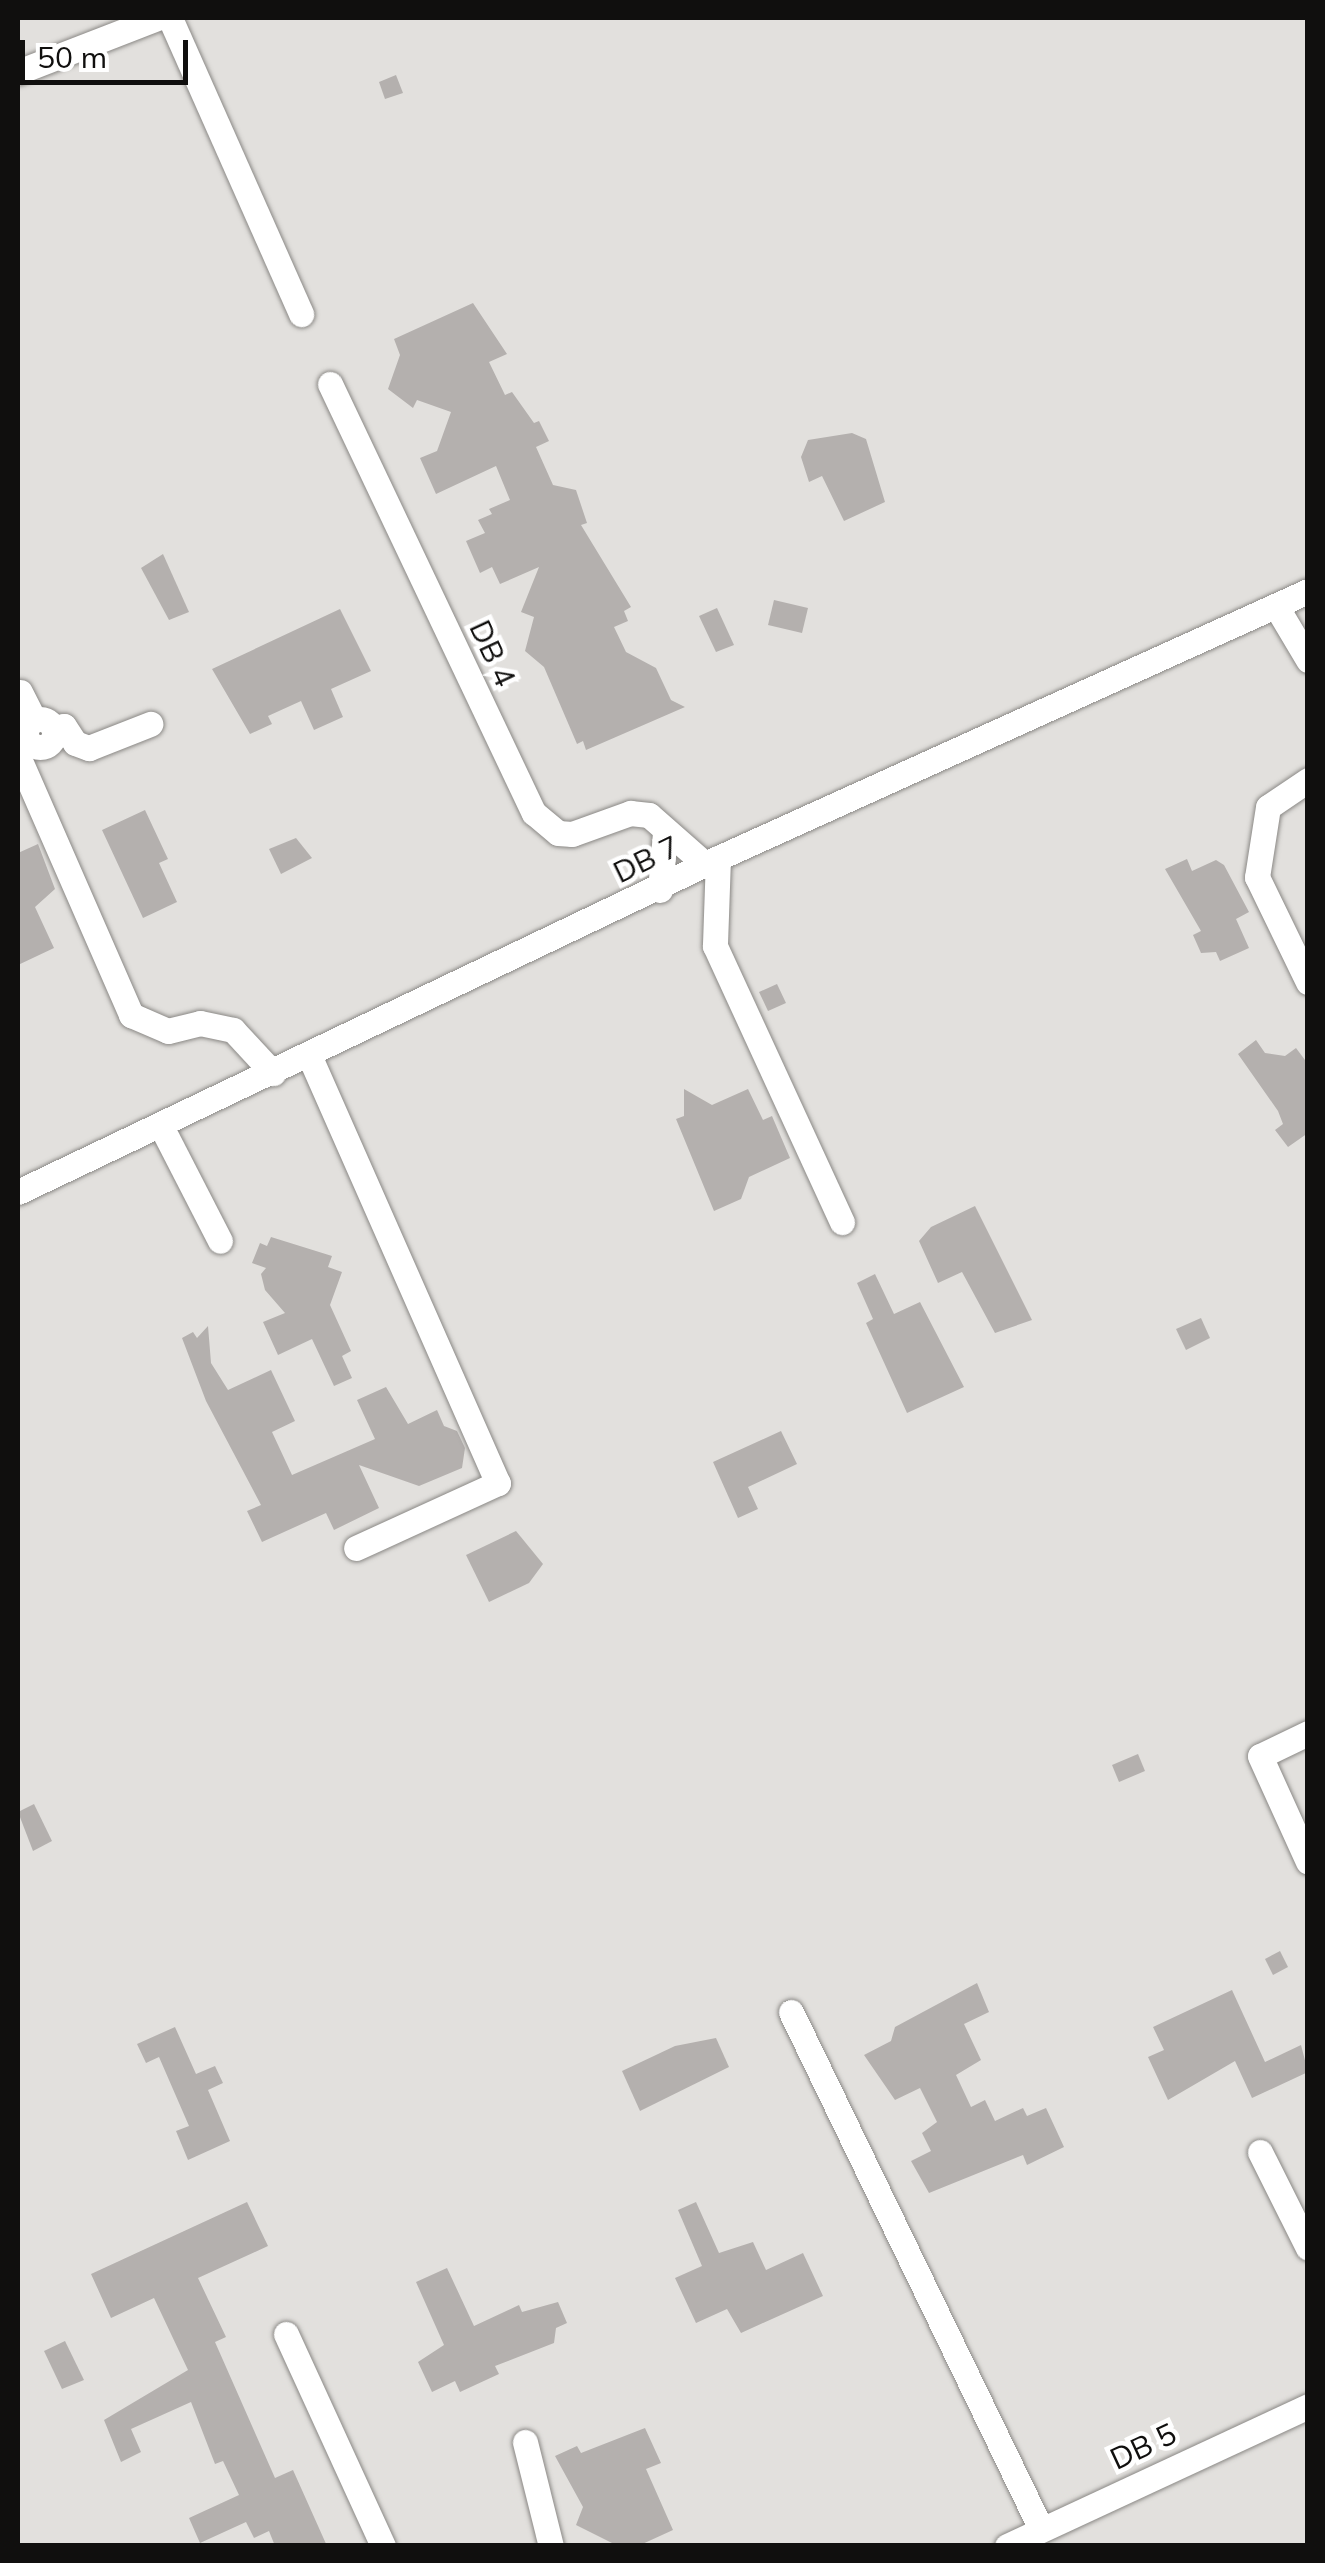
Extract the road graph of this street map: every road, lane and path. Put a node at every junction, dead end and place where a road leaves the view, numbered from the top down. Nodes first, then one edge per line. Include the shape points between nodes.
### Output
1 (157, 18) edge
2 (170, 18) edge
3 (18, 72) edge
4 (301, 314) dead end
5 (330, 384) dead end
6 (1308, 591) edge
7 (1276, 606) junction
8 (1308, 660) edge
9 (20, 692) dead end
10 (150, 724) dead end
11 (30, 739) edge
12 (1308, 780) edge
13 (665, 832) junction
14 (712, 862) junction
15 (660, 890) junction
16 (1308, 982) edge
17 (309, 1055) junction
18 (273, 1072) junction
19 (161, 1126) junction
20 (18, 1192) edge
21 (842, 1222) dead end
22 (220, 1241) dead end
23 (356, 1548) dead end
24 (1308, 1733) edge
25 (1308, 1862) edge
26 (792, 2012) dead end
27 (1260, 2152) dead end
28 (1308, 2248) edge
29 (286, 2334) dead end
30 (1308, 2406) edge
31 (526, 2442) dead end
32 (1041, 2530) junction
33 (383, 2546) edge
34 (552, 2546) edge
35 (1007, 2546) edge

1 - 3 street
2 - 4 street
5 - 13 street, DB 4 via 534,814 558,833 630,813 649,815
6 - 7 street, DB 7
7 - 8 street
7 - 14 street, DB 7
9 - 11 street
10 - 11 street via 89,748 75,743 64,726
11 - 18 street via 131,1015 168,1031 200,1023 233,1030
12 - 16 street via 1268,807 1257,876
13 - 14 street, DB 4
13 - 15 street
14 - 15 street, DB 7
14 - 21 street via 715,946
15 - 17 street, DB 7
17 - 18 street, DB 7
17 - 23 street via 498,1482
18 - 19 street, DB 7
19 - 20 street, DB 7
19 - 22 street
24 - 25 street via 1260,1756
26 - 32 street
27 - 28 street
29 - 33 street
30 - 32 street, DB 5
31 - 34 street
32 - 35 street, DB 5

